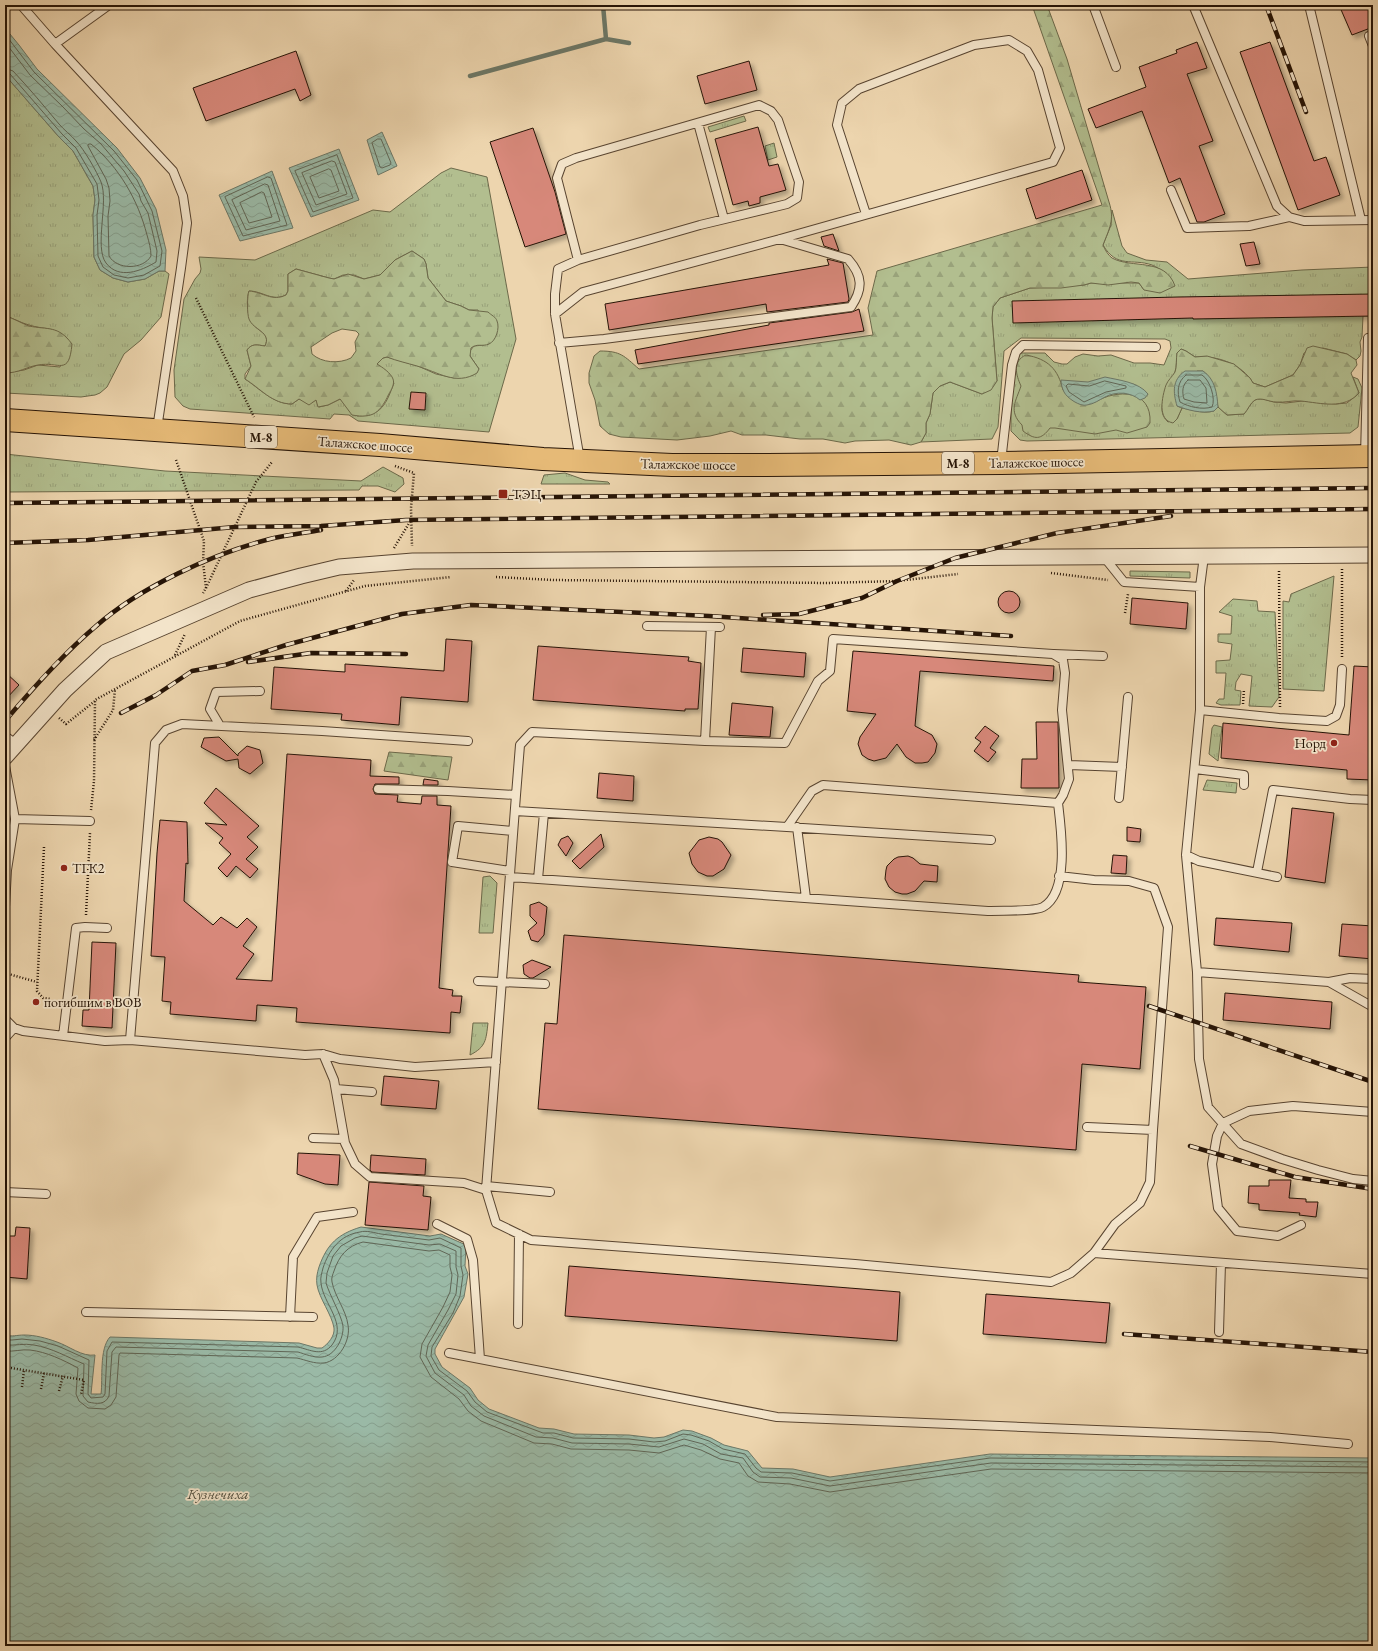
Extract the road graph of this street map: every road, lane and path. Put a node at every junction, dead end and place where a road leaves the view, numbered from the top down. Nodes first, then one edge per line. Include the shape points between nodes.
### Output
1 (21, 5) edge
2 (109, 5) edge
3 (1093, 5) edge
4 (1193, 5) edge
5 (1309, 5) edge
6 (1369, 36) dead end
7 (55, 44) junction
8 (1373, 46) edge
9 (1116, 67) dead end
10 (698, 123) junction
11 (1171, 190) dead end
12 (866, 214) junction
13 (1289, 217) junction
14 (724, 219) junction
15 (1361, 220) junction
16 (1373, 220) edge
17 (780, 239) junction
18 (578, 260) junction
19 (196, 298) dead end
20 (555, 314) junction
21 (1368, 338) dead end
22 (559, 342) junction
23 (1156, 346) dead end
24 (254, 417) dead end
25 (5, 420) edge
26 (157, 430) junction
27 (1369, 456) edge
28 (176, 460) dead end
29 (580, 461) junction
30 (272, 462) dead end
31 (1001, 463) junction
32 (413, 498) dead end
33 (412, 508) dead end
34 (1342, 555) junction
35 (1373, 555) edge
36 (1204, 556) junction
37 (1279, 556) junction
38 (1104, 557) junction
39 (1049, 573) dead end
40 (963, 574) dead end
41 (357, 575) dead end
42 (457, 577) dead end
43 (494, 577) dead end
44 (1124, 582) junction
45 (1200, 587) junction
46 (206, 588) junction
47 (346, 592) junction
48 (1128, 593) dead end
49 (1125, 613) dead end
50 (194, 614) junction
51 (647, 626) dead end
52 (711, 627) junction
53 (720, 627) dead end
54 (1053, 654) junction
55 (175, 656) junction
56 (1103, 656) dead end
57 (1342, 669) joint
58 (115, 689) junction
59 (260, 691) dead end
60 (1128, 698) dead end
61 (95, 700) junction
62 (49, 709) junction
63 (1200, 710) junction
64 (1279, 718) junction
65 (219, 724) dead end
66 (10, 740) edge
67 (94, 740) junction
68 (468, 741) dead end
69 (705, 741) junction
70 (5, 757) edge
71 (1069, 765) junction
72 (5, 766) edge
73 (1122, 768) junction
74 (1195, 769) junction
75 (1244, 785) dead end
76 (378, 789) dead end
77 (516, 795) junction
78 (1119, 798) dead end
79 (1373, 800) edge
80 (1058, 802) junction
81 (515, 811) junction
82 (544, 813) junction
83 (16, 819) junction
84 (90, 820) junction
85 (787, 827) junction
86 (797, 827) junction
87 (513, 831) junction
88 (990, 840) dead end
89 (44, 847) dead end
90 (1186, 855) junction
91 (6, 870) edge
92 (1257, 872) junction
93 (510, 874) junction
94 (1059, 876) junction
95 (1277, 877) dead end
96 (538, 879) junction
97 (806, 898) junction
98 (5, 907) edge
99 (86, 927) junction
100 (107, 928) dead end
101 (1197, 972) junction
102 (5, 973) edge
103 (1373, 979) edge
104 (478, 981) dead end
105 (502, 981) junction
106 (37, 982) junction
107 (1329, 982) junction
108 (545, 984) dead end
109 (51, 999) dead end
110 (1373, 1007) edge
111 (5, 1019) edge
112 (14, 1028) junction
113 (63, 1036) junction
114 (5, 1038) edge
115 (130, 1040) junction
116 (323, 1054) junction
117 (496, 1062) junction
118 (336, 1089) junction
119 (372, 1092) dead end
120 (1373, 1112) edge
121 (1223, 1123) junction
122 (1087, 1127) dead end
123 (1153, 1130) junction
124 (314, 1138) dead end
125 (344, 1139) junction
126 (1373, 1181) edge
127 (486, 1188) junction
128 (5, 1192) edge
129 (550, 1192) dead end
130 (46, 1194) dead end
131 (353, 1212) dead end
132 (437, 1224) dead end
133 (1301, 1225) dead end
134 (519, 1234) junction
135 (1094, 1253) junction
136 (1221, 1263) junction
137 (1373, 1274) edge
138 (86, 1312) dead end
139 (290, 1317) junction
140 (313, 1317) dead end
141 (518, 1324) dead end
142 (1219, 1332) dead end
143 (449, 1354) dead end
144 (480, 1360) junction
145 (5, 1368) edge
146 (24, 1370) junction
147 (44, 1374) junction
148 (63, 1376) junction
149 (22, 1387) dead end
150 (41, 1389) dead end
151 (59, 1391) dead end
152 (81, 1394) dead end
153 (1348, 1444) dead end

1 - 7 lane
2 - 7 lane
3 - 9 lane
4 - 13 lane via 1278,206
5 - 15 lane
6 - 8 lane
7 - 26 lane via 173,171 183,196 186,230
10 - 14 lane
10 - 14 lane via 760,105 771,111 778,120 799,182 798,198 787,204
10 - 18 lane via 562,164 557,178
11 - 13 lane via 1187,228 1249,226
12 - 12 lane via 1053,162 1060,148 1038,70 1027,51 1009,40 974,45 859,89 842,103 837,125
12 - 17 lane
13 - 15 lane via 1304,221
14 - 18 lane
15 - 16 lane
17 - 20 lane via 583,292
17 - 22 lane via 848,259 860,282 858,296 851,307 604,339
18 - 20 lane via 558,269
19 - 24 path
20 - 22 lane
21 - 27 lane
22 - 29 lane
23 - 31 lane via 1023,345 1016,352 1012,365
25 - 26 main road, Талажское шоссе / М-8
26 - 29 main road, Талажское шоссе / М-8
27 - 31 main road, Талажское шоссе / М-8
28 - 46 path via 204,541 202,562
29 - 31 main road, Талажское шоссе / М-8 via 672,465
30 - 46 path via 256,482
32 - 33 path
34 - 35 street
34 - 37 street
34 - 57 path
36 - 37 street
36 - 38 street
36 - 45 lane
37 - 64 path
38 - 44 lane
38 - 50 street via 413,561 339,567 301,576 249,590
39 - 44 path
40 - 43 path via 897,581 827,583
41 - 47 path
42 - 47 path via 366,586
44 - 45 lane
45 - 63 lane
46 - 50 path
47 - 55 path via 240,621
48 - 49 path
50 - 55 path
50 - 62 street via 106,652 65,690
51 - 52 lane
52 - 53 lane
52 - 69 lane
54 - 56 lane
54 - 69 lane via 833,639 830,671 818,681 785,743
54 - 71 lane via 1062,660 1065,673 1062,710
55 - 58 path
57 - 64 lane via 1340,706 1336,716 1328,721
58 - 61 path
58 - 67 path via 113,710
59 - 65 lane via 216,692 210,709
60 - 73 lane
61 - 62 path via 66,724
61 - 67 path
62 - 66 street
63 - 64 lane
63 - 74 lane
66 - 70 street
67 - 84 path via 94,781
68 - 115 lane via 182,724 166,730 155,743
69 - 77 lane via 532,732 520,744
71 - 73 lane
71 - 80 lane via 1069,779
72 - 83 lane
73 - 78 lane
74 - 75 lane via 1244,775
74 - 90 lane
76 - 77 lane
77 - 81 lane
79 - 92 lane via 1350,800 1273,790
80 - 85 lane via 823,784 812,791
80 - 94 lane via 1063,856
81 - 82 lane
81 - 87 lane
82 - 85 lane
82 - 96 lane
83 - 84 lane
83 - 91 lane
84 - 99 path
85 - 86 lane
86 - 88 lane
86 - 97 lane
87 - 93 lane
87 - 93 lane via 458,826 452,862
89 - 106 path
90 - 92 lane via 1199,861
90 - 101 lane
91 - 98 lane
92 - 95 lane
93 - 96 lane
93 - 105 lane
94 - 97 lane via 1056,893 1044,907 1034,910 988,911
94 - 123 lane via 1129,881 1154,888 1168,927
96 - 97 lane
99 - 100 lane
99 - 113 lane via 76,928
101 - 107 lane
101 - 121 lane via 1199,1059 1208,1107
102 - 106 path
103 - 107 lane via 1350,978
104 - 105 lane
105 - 108 lane
105 - 117 lane
106 - 109 path via 37,991 43,998
107 - 110 lane
111 - 112 lane
112 - 113 lane
112 - 114 lane
113 - 115 lane via 105,1041
115 - 116 lane via 305,1055
116 - 117 lane via 340,1059 415,1067
116 - 118 lane
117 - 127 lane
118 - 119 lane
118 - 125 lane
120 - 121 lane via 1293,1106 1249,1111
121 - 126 lane via 1241,1144 1318,1170
121 - 133 lane via 1217,1136 1212,1164 1218,1208 1238,1231 1278,1236
122 - 123 lane
123 - 135 lane via 1150,1182 1140,1203 1115,1224
124 - 125 lane
125 - 127 lane via 354,1164 370,1177 464,1183
127 - 129 lane
127 - 134 lane via 496,1223
128 - 130 lane
131 - 139 lane via 317,1217 293,1257
132 - 144 lane via 467,1238 473,1260
134 - 135 lane via 531,1240 855,1264 1051,1282 1071,1273
134 - 141 lane
135 - 136 lane
136 - 137 lane
136 - 142 lane
138 - 139 lane
139 - 140 lane
143 - 144 lane
144 - 153 lane via 777,1417 1270,1437
145 - 146 path
146 - 147 path
146 - 149 path
147 - 148 path
147 - 150 path
148 - 151 path
148 - 152 path via 84,1380

